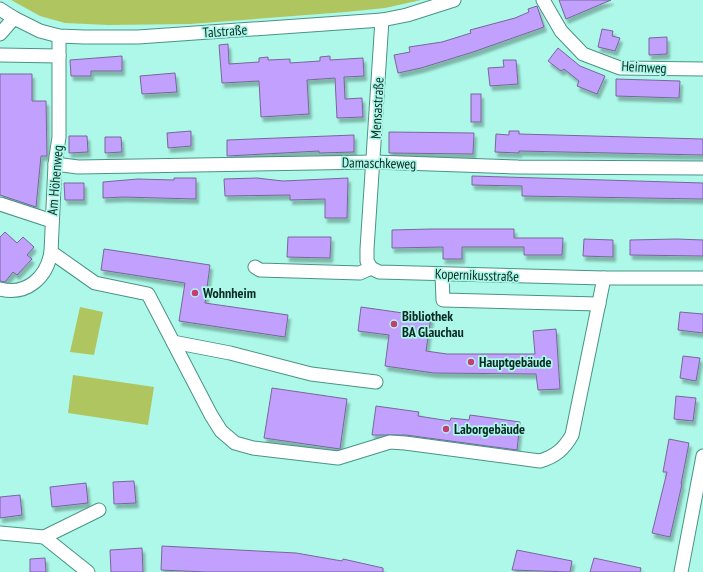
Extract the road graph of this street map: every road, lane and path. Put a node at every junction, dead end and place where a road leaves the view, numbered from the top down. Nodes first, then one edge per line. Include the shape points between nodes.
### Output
1 (454, 0) edge
2 (543, 0) edge
3 (0, 9) edge
4 (14, 18) junction
5 (382, 20) junction
6 (0, 34) edge
7 (59, 36) junction
8 (0, 55) edge
9 (60, 56) junction
10 (703, 69) edge
11 (374, 162) junction
12 (55, 164) junction
13 (703, 168) edge
14 (0, 204) edge
15 (52, 221) junction
16 (51, 252) junction
17 (255, 267) dead end
18 (371, 268) junction
19 (442, 274) junction
20 (604, 278) junction
21 (703, 278) edge
22 (0, 289) edge
23 (599, 304) junction
24 (173, 342) junction
25 (376, 382) dead end
26 (703, 456) edge
27 (699, 503) edge
28 (99, 510) dead end
29 (0, 533) edge
30 (44, 537) junction
31 (88, 572) edge
32 (681, 572) edge

1 - 5 street, Talstraße
2 - 10 street, Heimweg via 561,31 584,54 620,68
3 - 4 street, Talstraße
4 - 6 street
4 - 7 street, Talstraße via 40,31
5 - 7 street, Talstraße via 138,37
5 - 11 street, Mensastraße
7 - 9 street, Am Höhenweg
8 - 9 street
9 - 12 street, Am Höhenweg via 59,137
11 - 12 street, Damaschkeweg via 78,167
11 - 13 street, Damaschkeweg via 518,167
11 - 18 street, Mensastraße via 367,249 367,261
12 - 15 street, Am Höhenweg
14 - 15 street
15 - 16 street, Am Höhenweg
16 - 22 street, Am Höhenweg via 49,266 39,279 27,287 9,291
16 - 24 street via 95,283 148,294
17 - 18 street, Kopernikusstraße via 260,270 360,273
18 - 19 street, Kopernikusstraße via 378,272
19 - 20 street, Kopernikusstraße
19 - 23 street via 443,300
20 - 21 street, Kopernikusstraße
20 - 23 street
23 - 24 street via 572,435 564,448 551,458 540,461 390,442 338,458 253,448 235,443 221,431 211,415
24 - 25 street via 230,353 311,374
26 - 27 street
27 - 32 street
28 - 30 street
29 - 30 street
30 - 31 street

